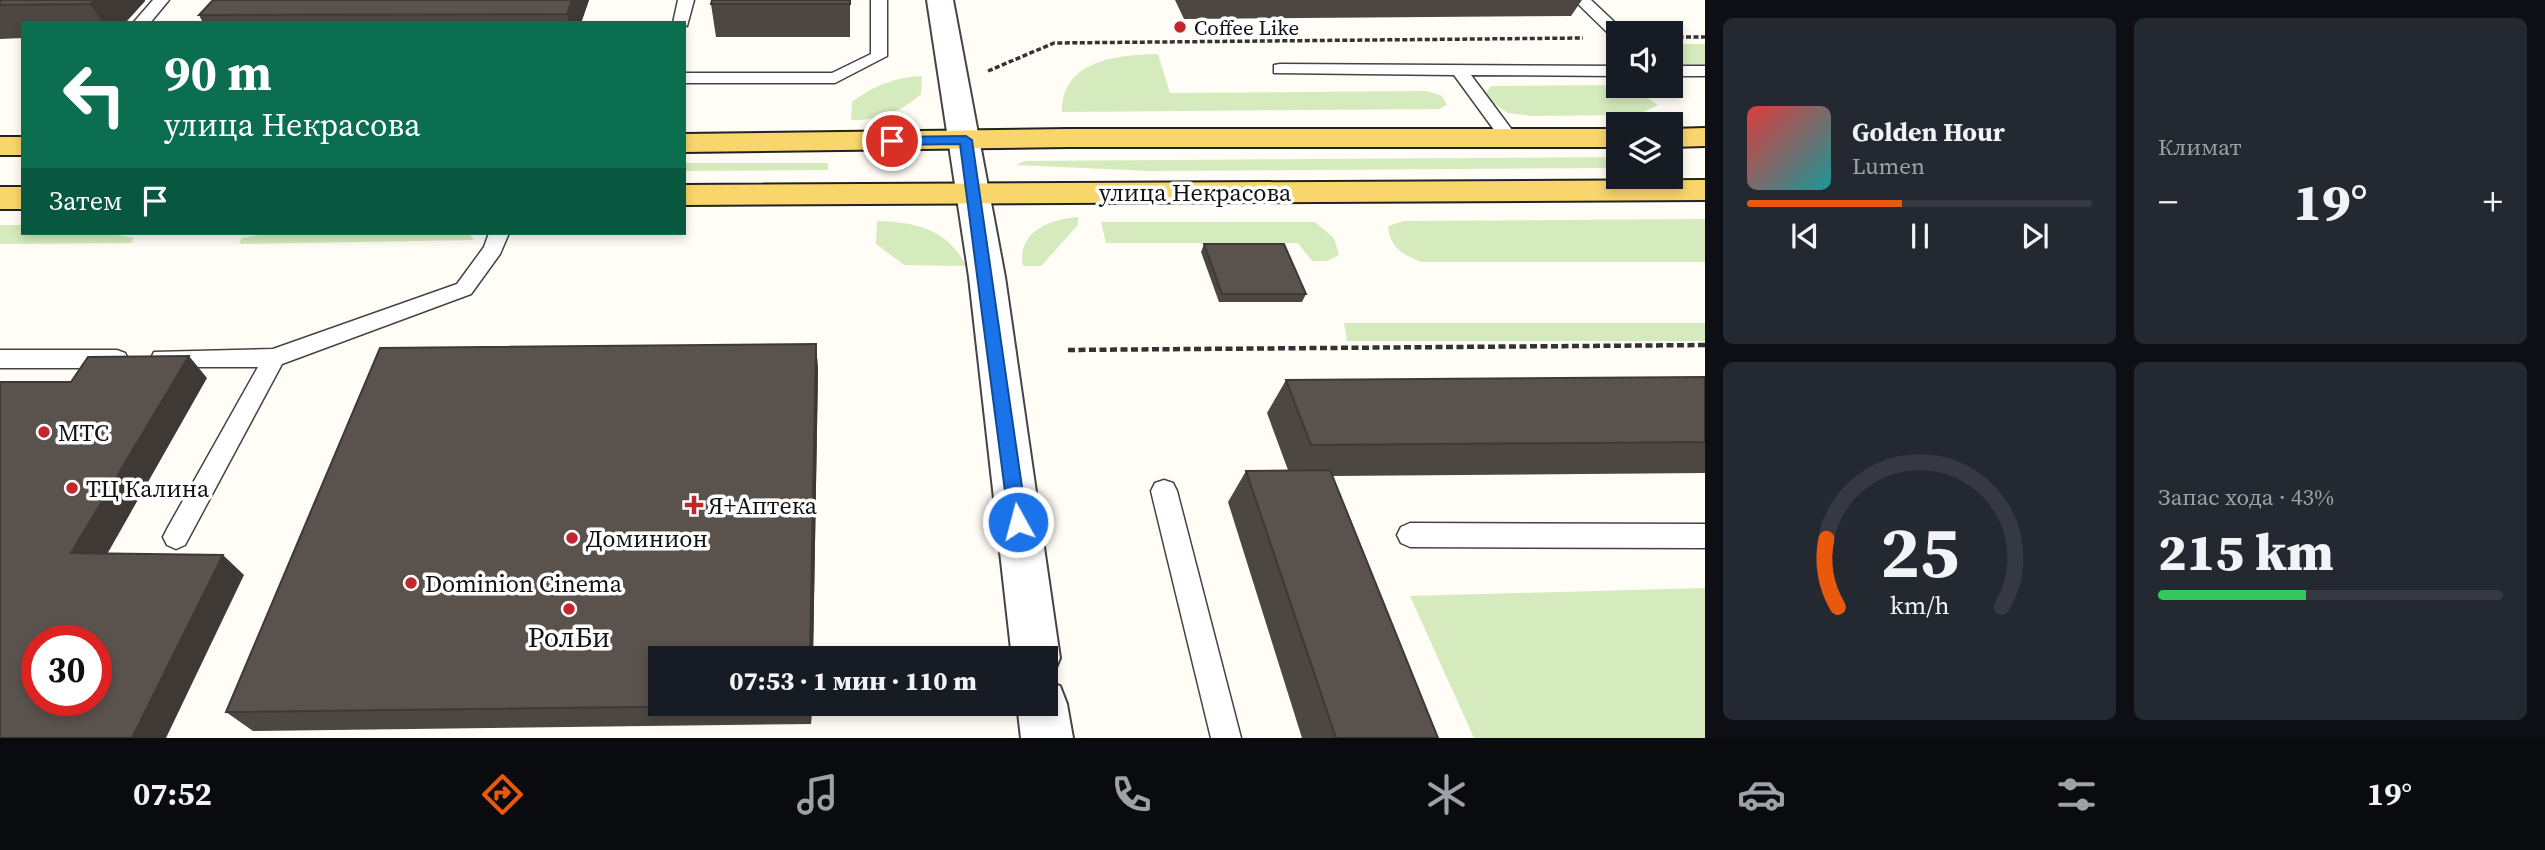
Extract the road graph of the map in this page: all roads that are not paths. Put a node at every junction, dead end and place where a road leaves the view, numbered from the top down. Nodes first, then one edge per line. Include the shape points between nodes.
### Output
1 (161, 0) edge
2 (686, 0) edge
3 (879, 0) edge
4 (940, 0) edge
5 (1583, 0) edge
6 (143, 21) edge
7 (681, 21) edge
8 (1606, 22) edge
9 (1280, 69) dead end
10 (1459, 70) junction
11 (1606, 71) edge
12 (1683, 71) edge
13 (1705, 71) edge
14 (686, 78) edge
15 (1705, 137) edge
16 (1508, 138) junction
17 (1606, 138) edge
18 (1683, 138) edge
19 (966, 140) junction
20 (686, 143) edge
21 (0, 146) edge
22 (21, 146) edge
23 (1705, 190) edge
24 (974, 192) junction
25 (686, 195) edge
26 (0, 198) edge
27 (21, 198) edge
28 (498, 235) edge
29 (274, 358) junction
30 (0, 359) edge
31 (1164, 491) dead end
32 (1410, 535) dead end
33 (1705, 536) edge
34 (176, 537) dead end
35 (1034, 646) edge
36 (1044, 716) edge
37 (1047, 738) edge
38 (1226, 738) edge

1 - 6 lane
2 - 7 lane
3 - 14 lane via 879,56 835,78
4 - 19 street
5 - 8 lane
9 - 10 lane
10 - 11 lane
10 - 16 lane
12 - 13 lane
15 - 18 main road
16 - 17 main road
16 - 19 main road
19 - 20 main road
19 - 24 street
21 - 22 main road
23 - 24 main road, улица Некрасова
24 - 25 main road, улица Некрасова
24 - 35 street
26 - 27 main road
28 - 29 lane via 464,289
29 - 30 lane
29 - 34 lane
31 - 38 lane
32 - 33 lane
36 - 37 street

